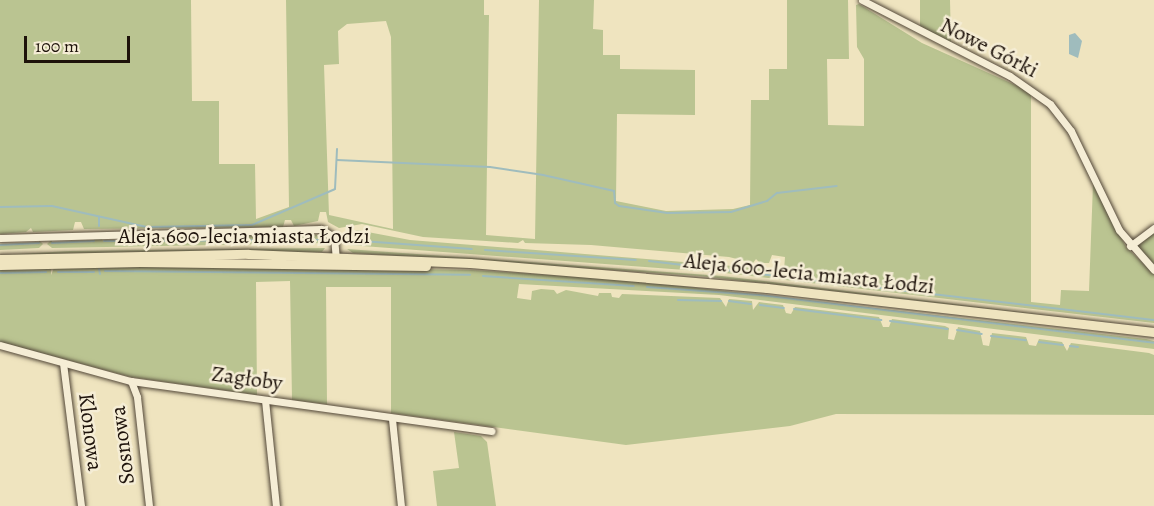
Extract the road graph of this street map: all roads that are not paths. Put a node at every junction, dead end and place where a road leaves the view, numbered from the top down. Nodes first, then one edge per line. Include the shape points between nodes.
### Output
1 (862, 0) edge
2 (1154, 228) edge
3 (0, 238) edge
4 (1130, 246) junction
5 (0, 259) edge
6 (336, 260) junction
7 (0, 265) edge
8 (1154, 270) edge
9 (1124, 330) junction
10 (1154, 332) edge
11 (1154, 337) edge
12 (0, 345) edge
13 (63, 363) junction
14 (131, 381) junction
15 (265, 400) junction
16 (392, 419) junction
17 (492, 431) dead end
18 (81, 506) edge
19 (149, 506) edge
20 (276, 506) edge
21 (401, 506) edge

1 - 4 street, Nowe Górki via 1010,76 1050,104 1071,131 1105,206
2 - 4 street
3 - 6 street via 321,229 334,237
4 - 8 street, Nowe Górki
5 - 6 main road, Aleja 600-lecia miasta Łodzi
6 - 7 main road, Aleja 600-lecia miasta Łodzi
6 - 9 main road, Aleja 600-lecia miasta Łodzi via 488,266 767,288
9 - 10 main road, Aleja 600-lecia miasta Łodzi
9 - 11 main road, Aleja 600-lecia miasta Łodzi
12 - 13 street, Zagłoby
13 - 14 street, Zagłoby
13 - 18 street, Klonowa
14 - 15 street, Zagłoby
14 - 19 street, Sosnowa
15 - 16 street, Zagłoby
15 - 20 street
16 - 17 street, Zagłoby via 438,421
16 - 21 street

